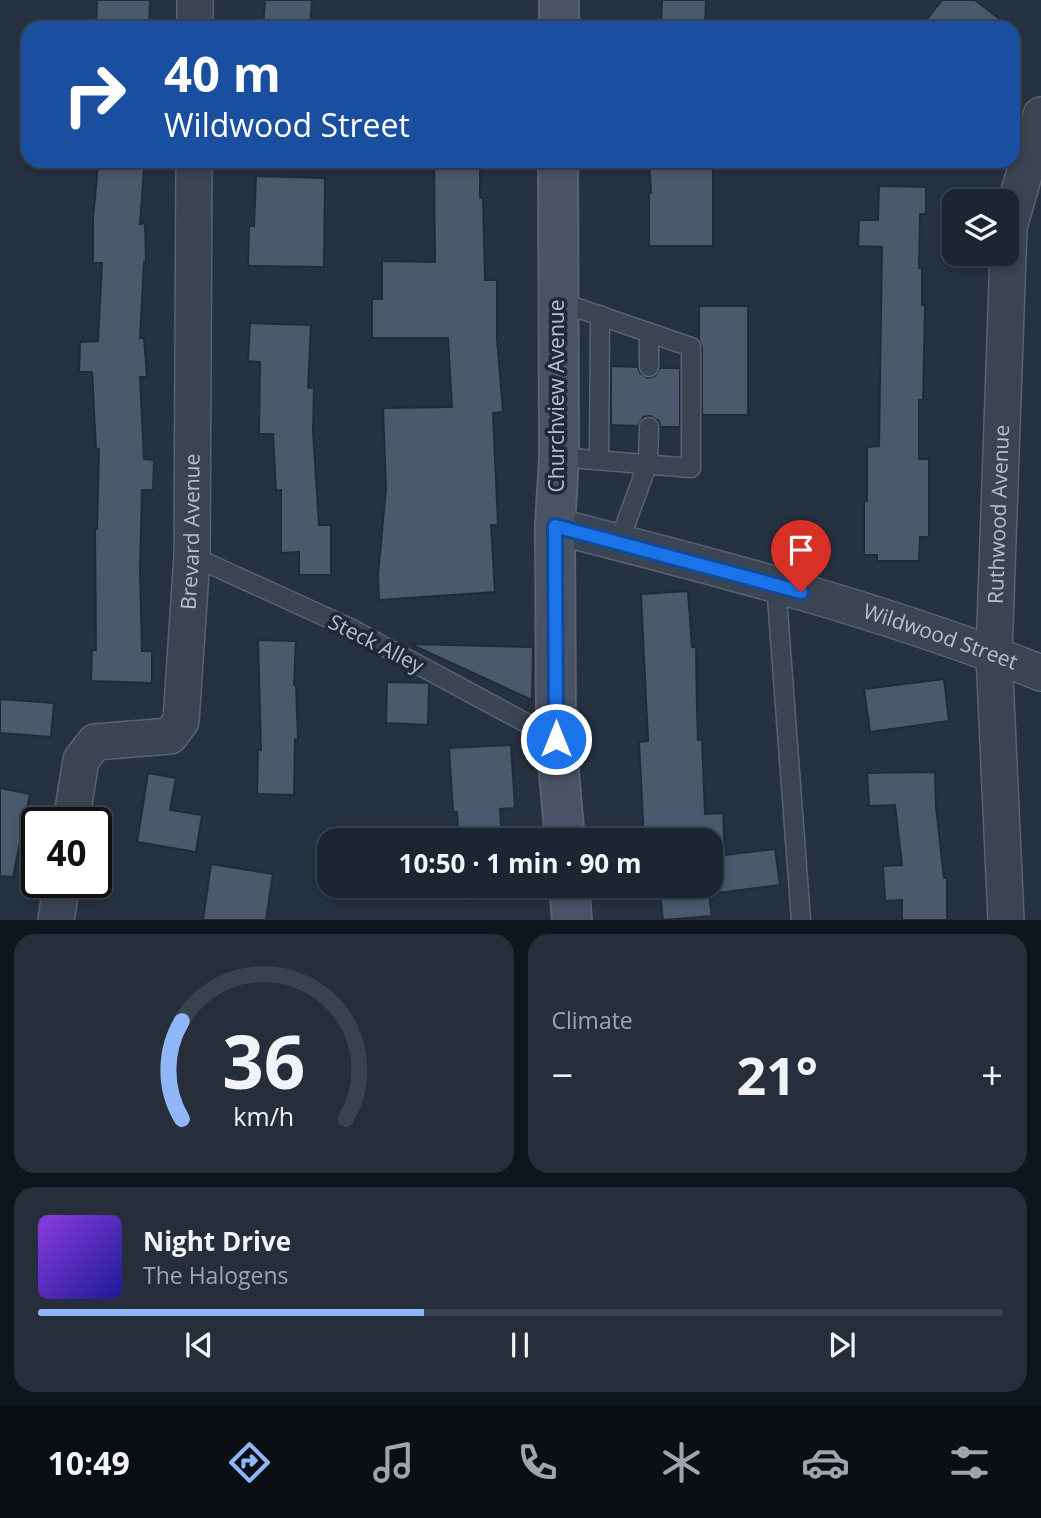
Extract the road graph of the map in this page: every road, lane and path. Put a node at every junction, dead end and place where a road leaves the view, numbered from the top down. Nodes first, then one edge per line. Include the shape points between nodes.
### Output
1 (195, 0) edge
2 (559, 0) edge
3 (195, 21) edge
4 (559, 21) edge
5 (1041, 115) edge
6 (194, 168) edge
7 (558, 168) edge
8 (557, 300) junction
9 (600, 315) junction
10 (649, 332) junction
11 (649, 367) dead end
12 (649, 427) dead end
13 (559, 457) junction
14 (599, 460) junction
15 (648, 463) junction
16 (555, 526) junction
17 (618, 542) junction
18 (192, 556) junction
19 (776, 584) junction
20 (994, 654) junction
21 (1041, 673) edge
22 (556, 739) junction
23 (73, 807) edge
24 (564, 828) edge
25 (59, 898) edge
26 (570, 898) edge
27 (56, 919) edge
28 (572, 919) edge
29 (801, 919) edge
30 (1006, 919) edge

1 - 3 street
2 - 4 street
5 - 20 street, Ruthwood Avenue via 1009,227
6 - 18 street, Brevard Avenue
7 - 8 street, Churchview Avenue
8 - 9 lane
8 - 13 street, Churchview Avenue
9 - 10 lane
9 - 14 lane
10 - 11 lane
10 - 15 lane via 691,347 691,468
12 - 15 lane
13 - 14 lane
13 - 16 street, Churchview Avenue
14 - 15 lane
15 - 17 lane
16 - 17 street, Wildwood Street
16 - 22 street, Churchview Avenue
17 - 19 street, Wildwood Street
18 - 22 lane, Steck Alley via 350,628
18 - 23 street, Brevard Avenue via 181,722 170,736 95,742 81,760
19 - 20 street, Wildwood Street
19 - 29 lane
20 - 21 street, Wildwood Street
20 - 30 street, Ruthwood Avenue
22 - 24 street, Churchview Avenue
25 - 27 street
26 - 28 street

